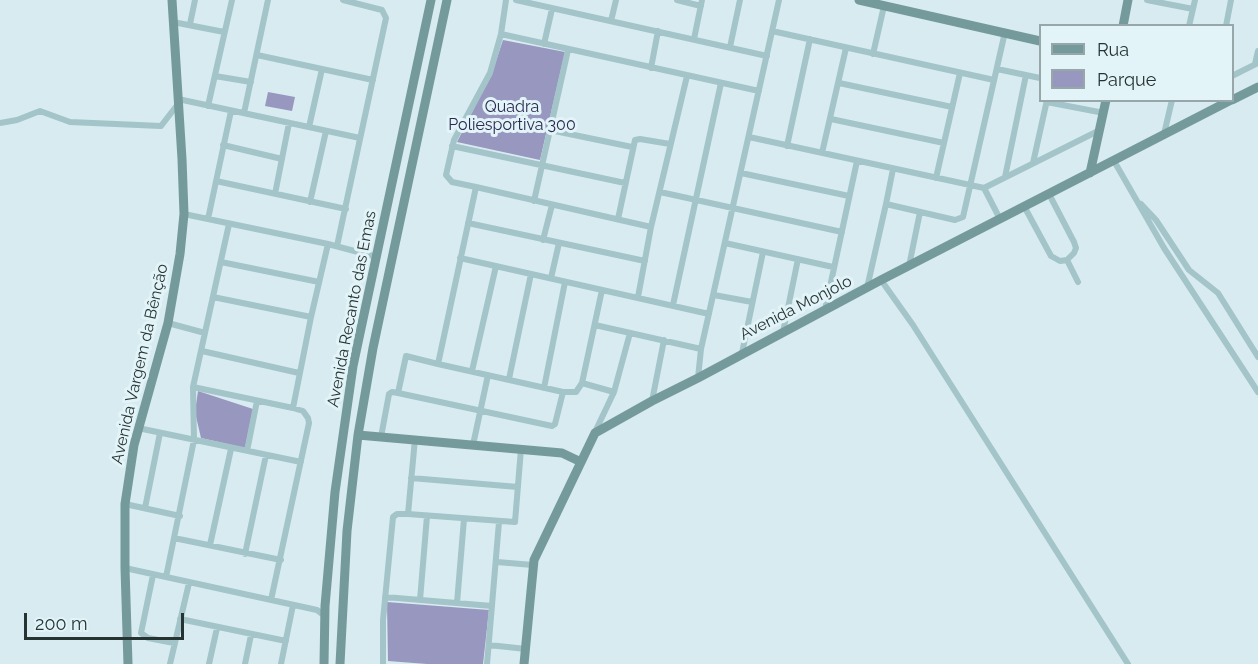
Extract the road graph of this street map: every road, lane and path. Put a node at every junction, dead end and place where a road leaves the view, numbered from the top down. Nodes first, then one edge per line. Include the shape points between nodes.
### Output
1 (171, 0) edge
2 (195, 0) edge
3 (232, 0) edge
4 (268, 0) edge
5 (343, 0) edge
6 (431, 0) edge
7 (447, 0) edge
8 (506, 0) edge
9 (516, 0) edge
10 (616, 0) edge
11 (677, 0) edge
12 (740, 0) edge
13 (779, 0) edge
14 (859, 0) edge
15 (1128, 0) edge
16 (1147, 0) edge
17 (1195, 0) edge
18 (1231, 0) edge
19 (369, 3) edge
20 (702, 3) edge
21 (884, 6) junction
22 (552, 9) junction
23 (1192, 9) junction
24 (611, 21) junction
25 (173, 22) junction
26 (190, 24) junction
27 (1123, 24) edge
28 (1189, 24) edge
29 (1226, 24) edge
30 (658, 31) junction
31 (772, 31) junction
32 (225, 32) junction
33 (1005, 32) junction
34 (501, 34) junction
35 (694, 39) junction
36 (810, 39) junction
37 (1039, 40) edge
38 (544, 44) junction
39 (730, 47) junction
40 (846, 48) junction
41 (568, 50) junction
42 (1258, 51) edge
43 (873, 54) junction
44 (257, 55) junction
45 (767, 56) junction
46 (1257, 63) edge
47 (651, 68) junction
48 (322, 69) junction
49 (997, 69) junction
50 (960, 73) junction
51 (1026, 75) junction
52 (1234, 75) edge
53 (215, 76) junction
54 (687, 76) junction
55 (1039, 78) edge
56 (373, 80) junction
57 (994, 80) junction
58 (251, 82) junction
59 (839, 83) junction
60 (721, 84) junction
61 (1258, 87) edge
62 (759, 91) junction
63 (1234, 99) edge
64 (178, 101) junction
65 (1047, 102) edge
66 (1052, 102) edge
67 (1106, 102) edge
68 (1172, 102) edge
69 (1228, 102) edge
70 (208, 106) junction
71 (952, 107) junction
72 (231, 111) junction
73 (244, 113) junction
74 (1104, 113) junction
75 (831, 118) junction
76 (0, 123) edge
77 (289, 123) junction
78 (309, 127) junction
79 (326, 130) junction
80 (550, 130) junction
81 (1100, 130) junction
82 (1164, 134) junction
83 (749, 137) junction
84 (360, 138) junction
85 (944, 143) junction
86 (670, 144) junction
87 (224, 145) junction
88 (452, 146) junction
89 (787, 146) junction
90 (633, 147) junction
91 (822, 153) junction
92 (282, 159) junction
93 (1114, 160) junction
94 (857, 161) junction
95 (1033, 163) junction
96 (543, 164) junction
97 (893, 169) junction
98 (741, 173) junction
99 (1090, 173) junction
100 (1005, 177) junction
101 (936, 178) junction
102 (216, 181) junction
103 (625, 183) junction
104 (971, 186) junction
105 (476, 187) junction
106 (984, 188) junction
107 (660, 192) junction
108 (276, 194) junction
109 (1049, 194) junction
110 (849, 196) junction
111 (696, 200) junction
112 (534, 201) junction
113 (310, 202) junction
114 (1138, 202) junction
115 (886, 204) junction
116 (552, 205) junction
117 (1024, 206) junction
118 (733, 208) junction
119 (346, 209) junction
120 (920, 212) junction
121 (184, 214) junction
122 (208, 219) junction
123 (618, 219) junction
124 (1000, 219) junction
125 (468, 223) junction
126 (230, 224) junction
127 (651, 227) junction
128 (842, 232) junction
129 (543, 240) junction
130 (559, 243) junction
131 (725, 243) junction
132 (328, 244) junction
133 (337, 246) junction
134 (763, 252) junction
135 (376, 257) junction
136 (460, 258) junction
137 (798, 259) junction
138 (1067, 260) junction
139 (645, 261) junction
140 (221, 262) junction
141 (496, 266) junction
142 (909, 266) junction
143 (834, 267) junction
144 (531, 274) junction
145 (551, 278) junction
146 (881, 280) junction
147 (319, 282) junction
148 (566, 282) junction
149 (1078, 282) dead end
150 (867, 288) junction
151 (602, 290) junction
152 (714, 295) junction
153 (213, 297) junction
154 (638, 297) junction
155 (752, 302) junction
156 (673, 305) junction
157 (825, 311) junction
158 (709, 314) junction
159 (311, 317) junction
160 (363, 321) junction
161 (168, 323) junction
162 (379, 324) junction
163 (595, 325) junction
164 (783, 332) junction
165 (205, 333) junction
166 (630, 333) junction
167 (664, 340) junction
168 (358, 342) junction
169 (373, 348) junction
170 (701, 349) junction
171 (202, 351) junction
172 (742, 353) junction
173 (1258, 357) edge
174 (438, 364) junction
175 (472, 371) junction
176 (299, 373) junction
177 (488, 375) junction
178 (698, 378) junction
179 (509, 379) junction
180 (582, 383) junction
181 (194, 387) junction
182 (544, 388) junction
183 (563, 392) junction
184 (614, 392) junction
185 (1258, 392) edge
186 (398, 393) junction
187 (257, 400) junction
188 (652, 401) junction
189 (293, 408) junction
190 (480, 409) junction
191 (606, 412) junction
192 (614, 421) junction
193 (138, 428) junction
194 (159, 433) junction
195 (595, 433) junction
196 (358, 435) junction
197 (381, 436) junction
198 (415, 439) junction
199 (194, 440) junction
200 (473, 445) junction
201 (231, 448) junction
202 (521, 449) junction
203 (247, 451) junction
204 (266, 455) junction
205 (301, 462) junction
206 (581, 462) junction
207 (411, 478) junction
208 (518, 487) junction
209 (125, 504) junction
210 (145, 508) junction
211 (408, 514) junction
212 (180, 516) junction
213 (427, 516) junction
214 (464, 519) junction
215 (499, 522) junction
216 (332, 531) junction
217 (347, 537) junction
218 (174, 538) junction
219 (210, 545) junction
220 (245, 554) junction
221 (281, 560) junction
222 (497, 562) junction
223 (533, 565) junction
224 (124, 568) junction
225 (328, 572) junction
226 (344, 572) junction
227 (153, 575) junction
228 (166, 578) junction
229 (189, 583) junction
230 (385, 597) junction
231 (271, 600) junction
232 (420, 600) junction
233 (457, 603) junction
234 (294, 605) junction
235 (492, 606) junction
236 (323, 611) junction
237 (180, 619) junction
238 (217, 628) junction
239 (251, 636) junction
240 (286, 641) junction
241 (174, 644) junction
242 (489, 645) junction
243 (526, 649) junction
244 (128, 664) edge
245 (170, 664) edge
246 (209, 664) edge
247 (245, 664) edge
248 (282, 664) edge
249 (324, 664) edge
250 (340, 664) edge
251 (383, 664) edge
252 (487, 664) edge
253 (524, 664) edge
254 (1128, 664) edge

1 - 25 street, Avenida Vargem da Bênção
2 - 26 street
3 - 32 street
4 - 44 street
5 - 19 street
6 - 135 street, Avenida Recanto das Emas
7 - 162 street, Avenida Recanto das Emas
8 - 34 street
9 - 22 street
10 - 24 street
11 - 20 street
12 - 39 street
13 - 31 street
14 - 21 street
15 - 27 street
16 - 23 street
17 - 23 street
18 - 29 street
19 - 56 street via 382,10 386,18
20 - 35 street
21 - 33 street
21 - 43 street
22 - 24 street
22 - 38 street
23 - 28 street
24 - 30 street
25 - 26 street
25 - 64 street, Avenida Vargem da Bênção
26 - 32 street
30 - 35 street
30 - 47 street
31 - 36 street
31 - 45 street
32 - 53 street
33 - 37 street
33 - 49 street
34 - 38 street
34 - 88 street via 489,73
35 - 39 street
36 - 40 street
36 - 89 street
38 - 41 street
39 - 45 street
40 - 43 street
40 - 59 street
41 - 47 street
41 - 80 street
42 - 46 street
43 - 50 street
44 - 48 street
44 - 58 street
45 - 62 street
46 - 52 street
47 - 54 street
48 - 56 street
48 - 78 street
49 - 51 street
49 - 57 street
50 - 57 street
50 - 71 street
51 - 55 street
51 - 100 street
53 - 58 street
53 - 70 street
54 - 60 street
54 - 86 street
56 - 84 street
57 - 104 street
58 - 73 street
59 - 71 street
59 - 75 street
60 - 62 street
60 - 111 street
61 - 63 street, Avenida Monjolo
62 - 83 street
64 - 70 street
64 - 76 street via 160,126 70,122 40,111
64 - 121 street, Avenida Vargem da Bênção
65 - 95 street
66 - 74 street
67 - 74 street
68 - 82 street
69 - 82 street, Avenida Monjolo
70 - 72 street
71 - 85 street
72 - 73 street
72 - 87 street
73 - 77 street
74 - 81 street
75 - 85 street
75 - 91 street
77 - 78 street
77 - 92 street
78 - 79 street
79 - 84 street
79 - 113 street
80 - 90 street
80 - 96 street
81 - 95 street
81 - 99 street
82 - 93 street, Avenida Monjolo
83 - 89 street
83 - 98 street
84 - 119 street
85 - 101 street
86 - 90 street via 637,139
86 - 107 street
87 - 92 street
87 - 102 street
88 - 96 street
88 - 105 street via 447,177 452,182
89 - 91 street
90 - 103 street
91 - 94 street
92 - 108 street
93 - 99 street, Avenida Monjolo
93 - 114 street
94 - 97 street
94 - 110 street
95 - 100 street
96 - 103 street
96 - 112 street
97 - 101 street
97 - 115 street
98 - 110 street
98 - 118 street
99 - 109 street, Avenida Monjolo
100 - 106 street
101 - 104 street
102 - 108 street
102 - 122 street
103 - 123 street
104 - 106 street
104 - 120 street via 961,219
105 - 112 street
105 - 125 street
106 - 124 street
107 - 111 street
107 - 127 street
108 - 113 street
109 - 117 street, Avenida Monjolo
109 - 138 street via 1076,248
110 - 128 street
111 - 118 street
111 - 156 street
112 - 116 street
113 - 119 street
114 - 173 street via 1156,219 1190,270 1218,294
114 - 185 street
115 - 120 street
115 - 150 street
116 - 123 street
116 - 129 street
117 - 124 street, Avenida Monjolo
117 - 138 street via 1051,256
118 - 128 street
118 - 131 street
119 - 133 street
120 - 142 street
121 - 122 street
121 - 161 street, Avenida Vargem da Bênção
122 - 126 street
123 - 127 street
124 - 142 street, Avenida Monjolo
125 - 129 street
125 - 136 street
126 - 132 street
126 - 140 street
127 - 139 street
128 - 143 street
129 - 130 street
130 - 139 street
130 - 145 street
131 - 134 street
131 - 152 street
132 - 133 street
132 - 147 street
133 - 135 street
134 - 137 street
134 - 155 street
135 - 160 street, Avenida Recanto das Emas
136 - 141 street
136 - 174 street
137 - 143 street
137 - 164 street
138 - 149 street
139 - 154 street
140 - 147 street
140 - 153 street
141 - 144 street
141 - 175 street
142 - 146 street, Avenida Monjolo
143 - 157 street
144 - 145 street
144 - 179 street
145 - 148 street
146 - 150 street, Avenida Monjolo
146 - 254 street
147 - 159 street
148 - 151 street
148 - 182 street
150 - 157 street, Avenida Monjolo
151 - 154 street
151 - 163 street
152 - 155 street
152 - 158 street
153 - 159 street
153 - 165 street
154 - 156 street
155 - 172 street
156 - 158 street
157 - 164 street, Avenida Monjolo
158 - 170 street
159 - 176 street
160 - 162 street via 373,330
160 - 168 street, Avenida Recanto das Emas
161 - 165 street
161 - 193 street, Avenida Vargem da Bênção
162 - 169 street, Avenida Recanto das Emas
163 - 166 street
163 - 180 street
164 - 172 street, Avenida Monjolo
165 - 171 street
166 - 167 street
166 - 184 street
167 - 170 street
167 - 188 street
168 - 169 street via 369,338
168 - 216 street, Avenida Recanto das Emas
169 - 196 street, Avenida Recanto das Emas
170 - 178 street
171 - 176 street
171 - 181 street
172 - 178 street, Avenida Monjolo
174 - 175 street
174 - 186 street via 406,357
175 - 177 street
176 - 189 street
177 - 179 street
177 - 190 street
178 - 188 street, Avenida Monjolo
179 - 182 street
180 - 183 street via 576,392
180 - 184 street
181 - 187 street
181 - 199 street
182 - 183 street
183 - 190 street via 553,426
184 - 191 street
186 - 190 street
186 - 197 street via 389,394
187 - 189 street
187 - 203 street
188 - 192 street, Avenida Monjolo
189 - 205 street via 303,411 308,418
190 - 200 street
191 - 192 street
191 - 195 street
192 - 195 street, Avenida Monjolo
193 - 194 street
193 - 209 street, Avenida Vargem da Bênção
194 - 199 street
194 - 210 street
195 - 206 street
196 - 197 street
196 - 217 street, Avenida Recanto das Emas
197 - 198 street
198 - 200 street
198 - 207 street
199 - 201 street
199 - 212 street
200 - 202 street
201 - 203 street
201 - 219 street
202 - 206 street via 562,453
202 - 208 street
203 - 204 street
204 - 205 street
204 - 220 street
205 - 221 street
206 - 223 street
207 - 208 street
207 - 211 street
208 - 215 street via 514,522
209 - 210 street
209 - 224 street, Avenida Vargem da Bênção
210 - 212 street
211 - 213 street
211 - 230 street via 396,514 393,518
212 - 218 street
213 - 214 street
213 - 232 street
214 - 215 street
214 - 233 street
215 - 222 street
216 - 217 street
216 - 225 street, Avenida Recanto das Emas
217 - 226 street, Avenida Recanto das Emas
218 - 219 street
218 - 228 street
219 - 220 street
220 - 221 street
221 - 231 street
222 - 223 street
222 - 235 street
223 - 243 street
224 - 227 street
224 - 244 street, Avenida Vargem da Bênção
225 - 226 street via 338,568
225 - 236 street, Avenida Recanto das Emas
226 - 250 street, Avenida Recanto das Emas
227 - 228 street
227 - 241 street via 141,633
228 - 229 street
229 - 231 street
229 - 237 street
230 - 232 street
230 - 251 street
231 - 234 street
232 - 233 street
233 - 235 street
234 - 236 street
234 - 240 street
235 - 242 street
236 - 249 street, Avenida Recanto das Emas
237 - 238 street
237 - 241 street
238 - 239 street
238 - 246 street
239 - 240 street
239 - 247 street
240 - 248 street
241 - 245 street
242 - 243 street
242 - 252 street
243 - 253 street

